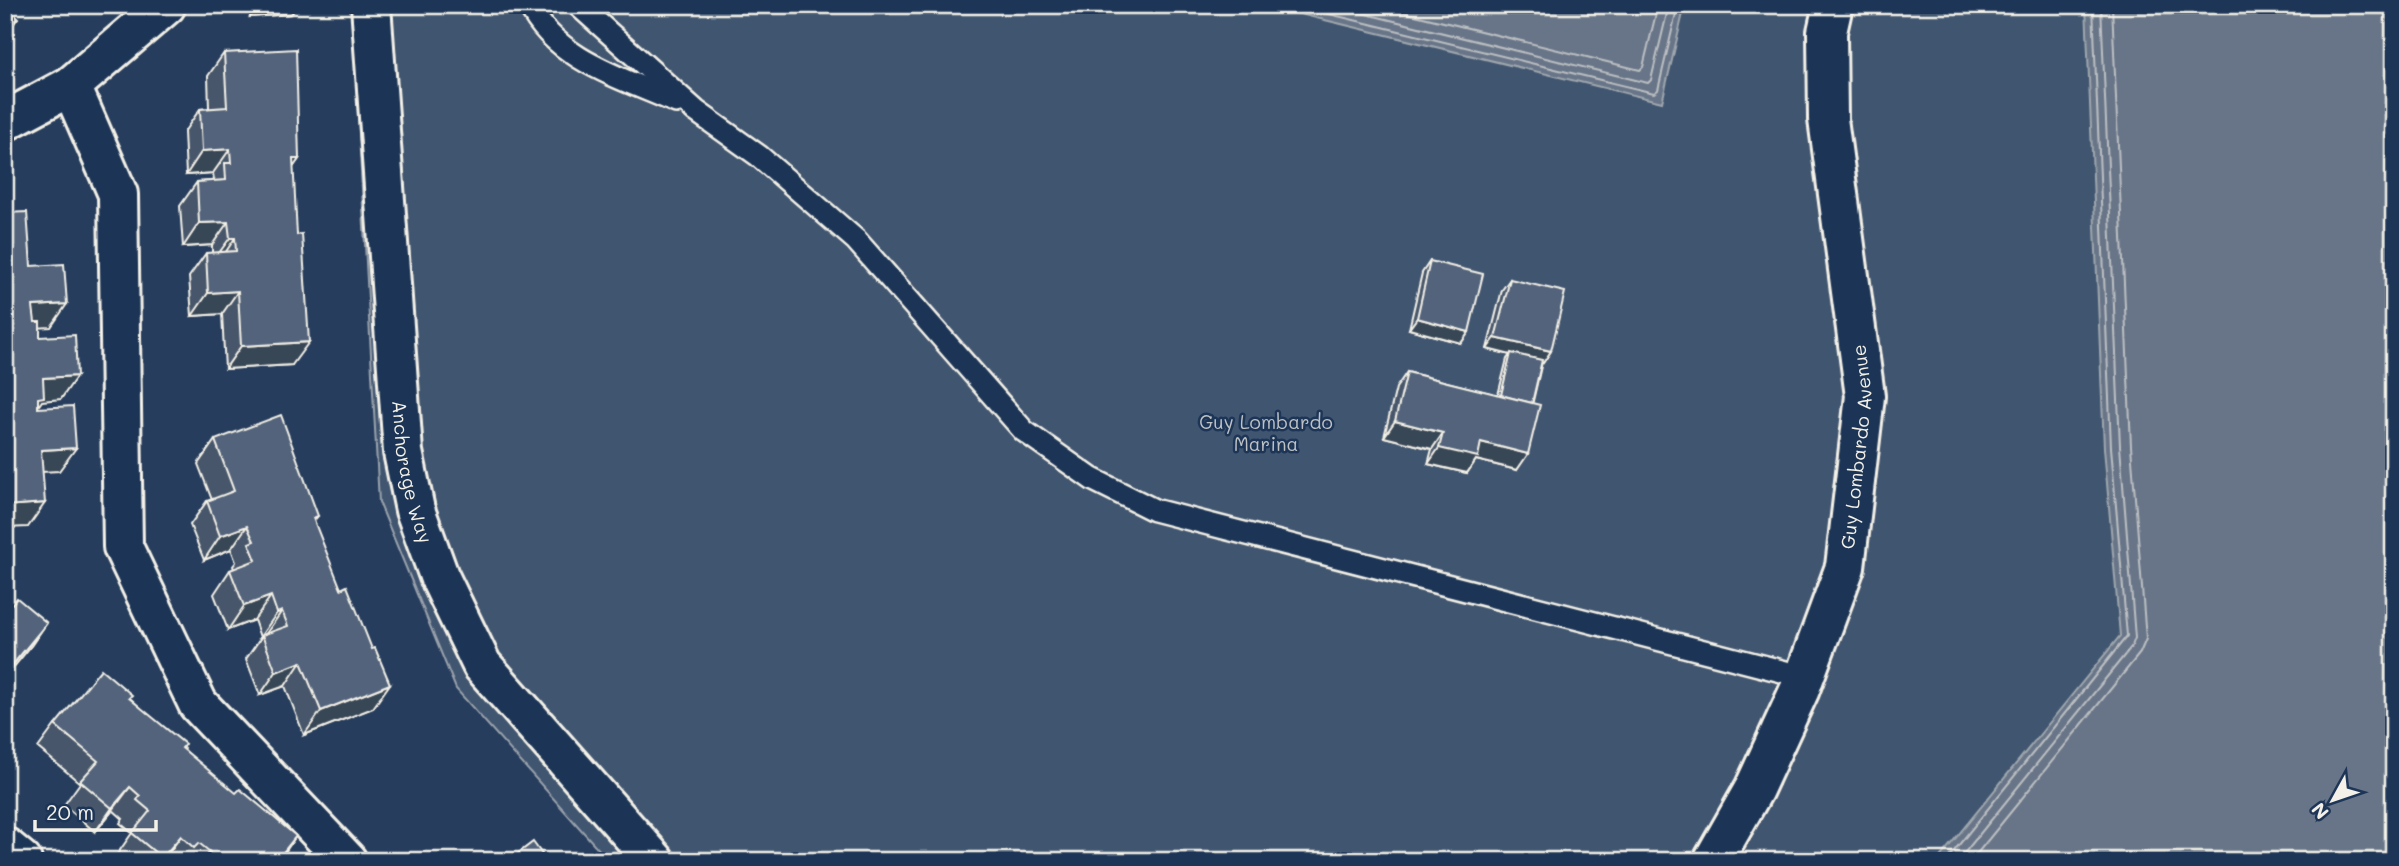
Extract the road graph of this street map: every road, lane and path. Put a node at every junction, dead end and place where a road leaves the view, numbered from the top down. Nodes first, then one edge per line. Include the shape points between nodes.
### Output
1 (166, 5) edge
2 (371, 5) edge
3 (530, 5) edge
4 (578, 5) edge
5 (1833, 5) edge
6 (71, 86) junction
7 (696, 111) junction
8 (5, 121) edge
9 (1805, 677) junction
10 (5, 847) edge
11 (22, 861) edge
12 (347, 861) edge
13 (655, 861) edge
14 (1713, 861) edge

1 - 6 street
2 - 13 street, Anchorage Way via 403,452 415,510 439,576 482,665
3 - 7 lane via 537,21 576,57
4 - 7 lane
5 - 9 street, Guy Lombardo Avenue via 1827,32 1828,118 1865,396 1845,567
6 - 8 street
6 - 12 street via 118,194 123,547 198,704
7 - 9 lane via 759,156 856,240 1024,431 1092,478 1154,510
9 - 14 street, Guy Lombardo Avenue via 1754,789
10 - 11 street

